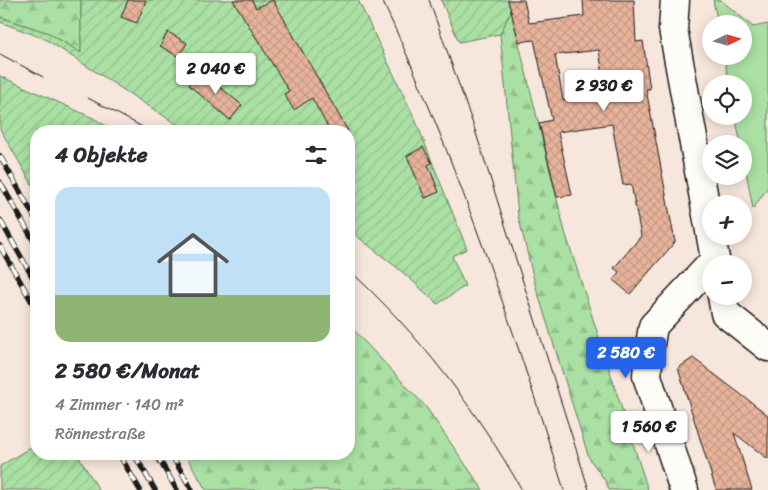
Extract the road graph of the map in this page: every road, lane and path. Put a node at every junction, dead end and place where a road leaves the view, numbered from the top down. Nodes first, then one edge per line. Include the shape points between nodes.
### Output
1 (675, 0) edge
2 (714, 255) edge
3 (702, 275) edge
4 (724, 305) edge
5 (768, 347) edge
6 (684, 490) edge

1 - 2 street via 673,29
3 - 6 street via 653,326 646,376
4 - 5 street via 725,313

